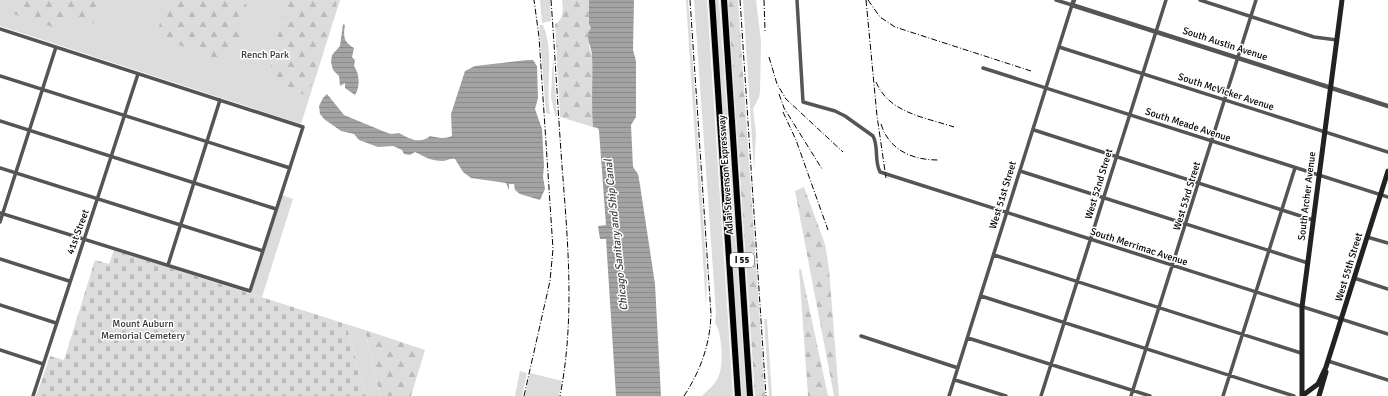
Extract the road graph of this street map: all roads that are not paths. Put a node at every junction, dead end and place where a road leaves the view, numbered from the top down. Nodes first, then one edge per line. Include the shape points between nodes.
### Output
1 (712, 0) edge
2 (724, 0) edge
3 (797, 0) edge
4 (1056, 0) edge
5 (1166, 0) edge
6 (1200, 0) edge
7 (1256, 0) edge
8 (1342, 0) edge
9 (1073, 3) edge
10 (1251, 17) junction
11 (0, 29) edge
12 (1156, 32) junction
13 (1337, 40) junction
14 (56, 47) junction
15 (1059, 47) junction
16 (1239, 58) junction
17 (983, 68) dead end
18 (1143, 73) junction
19 (138, 74) junction
20 (0, 76) edge
21 (1330, 87) junction
22 (1047, 88) junction
23 (42, 90) junction
24 (220, 100) junction
25 (1225, 100) junction
26 (1388, 106) edge
27 (1130, 115) junction
28 (125, 116) junction
29 (0, 121) edge
30 (1034, 130) junction
31 (29, 131) junction
32 (1324, 132) junction
33 (1212, 141) junction
34 (207, 142) junction
35 (1388, 152) edge
36 (1116, 156) junction
37 (112, 157) junction
38 (0, 168) edge
39 (290, 168) junction
40 (1294, 168) junction
41 (1388, 171) edge
42 (1020, 172) junction
43 (16, 173) junction
44 (1319, 175) junction
45 (194, 183) junction
46 (1199, 183) junction
47 (1381, 195) junction
48 (1388, 197) edge
49 (1104, 198) junction
50 (98, 199) junction
51 (276, 209) junction
52 (1281, 209) junction
53 (1, 214) edge
54 (1007, 214) junction
55 (1313, 220) junction
56 (0, 222) edge
57 (180, 225) junction
58 (1186, 225) junction
59 (1367, 237) junction
60 (84, 239) junction
61 (1090, 240) junction
62 (1388, 243) edge
63 (263, 251) junction
64 (1268, 251) junction
65 (994, 255) junction
66 (0, 259) edge
67 (1308, 263) junction
68 (168, 265) junction
69 (1173, 266) junction
70 (1354, 278) junction
71 (70, 281) junction
72 (1077, 281) junction
73 (1388, 289) edge
74 (1255, 292) junction
75 (981, 296) junction
76 (0, 305) edge
77 (1302, 307) junction
78 (1160, 308) junction
79 (1341, 320) junction
80 (56, 323) junction
81 (1064, 323) junction
82 (1242, 334) junction
83 (1388, 334) edge
84 (861, 336) dead end
85 (968, 338) junction
86 (1146, 349) junction
87 (0, 350) edge
88 (1301, 352) junction
89 (1328, 361) junction
90 (43, 364) junction
91 (1051, 365) junction
92 (1326, 367) junction
93 (958, 368) junction
94 (1229, 375) junction
95 (955, 380) junction
96 (1388, 380) edge
97 (1301, 387) junction
98 (1314, 388) junction
99 (1133, 391) junction
100 (33, 396) edge
101 (738, 396) edge
102 (750, 396) edge
103 (949, 396) edge
104 (1006, 396) edge
105 (1041, 396) edge
106 (1131, 396) edge
107 (1150, 396) edge
108 (1222, 396) edge
109 (1294, 396) edge
110 (1302, 396) edge
111 (1319, 396) edge

1 - 101 highway, Adlai Stevenson Expressway / I 55
2 - 102 highway, Adlai Stevenson Expressway / I 55
3 - 54 street, South Merrimac Avenue via 803,102 835,111 873,136 878,169 884,174
4 - 9 street, South Austin Avenue
5 - 12 street, West 52nd Street
6 - 10 street
7 - 10 street, West 53rd Street
8 - 13 main road, South Archer Avenue
9 - 12 street, South Austin Avenue
9 - 15 street, West 51st Street
10 - 13 street via 1314,37
10 - 16 street, West 53rd Street
11 - 14 street
12 - 16 street, South Austin Avenue
12 - 18 street, West 52nd Street
13 - 21 main road, South Archer Avenue
14 - 19 street
14 - 23 street
15 - 18 street, South McVicker Avenue
15 - 22 street, West 51st Street
16 - 21 street, South Austin Avenue
16 - 25 street, West 53rd Street
17 - 22 street, South Meade Avenue
18 - 25 street, South McVicker Avenue
18 - 27 street, West 52nd Street
19 - 24 street
19 - 28 street, 41st Street
20 - 23 street
21 - 26 street, South Austin Avenue
21 - 32 main road, South Archer Avenue
22 - 27 street, South Meade Avenue
22 - 30 street, West 51st Street
23 - 28 street
23 - 31 street
24 - 34 street
24 - 39 street via 303,127
25 - 32 street, South McVicker Avenue
25 - 33 street, West 53rd Street
27 - 33 street, South Meade Avenue
27 - 36 street, West 52nd Street
28 - 34 street
28 - 37 street, 41st Street
29 - 31 street
30 - 36 street
30 - 42 street, West 51st Street
31 - 37 street
31 - 43 street
32 - 35 street, South McVicker Avenue
32 - 44 main road, South Archer Avenue
33 - 40 street, South Meade Avenue
33 - 46 street, West 53rd Street
34 - 39 street
34 - 45 street
36 - 46 street
36 - 49 street, West 52nd Street
37 - 45 street
37 - 50 street, 41st Street
38 - 43 street
39 - 51 street
40 - 44 street, South Meade Avenue
40 - 52 street
41 - 47 main road, West 55th Street
42 - 49 street
42 - 54 street, West 51st Street
43 - 50 street
43 - 53 street
44 - 47 street, South Meade Avenue
44 - 55 main road, South Archer Avenue
45 - 51 street
45 - 57 street
46 - 52 street
46 - 58 street, West 53rd Street
47 - 48 street, South Meade Avenue
47 - 59 main road, West 55th Street
49 - 58 street
49 - 61 street, West 52nd Street
50 - 57 street
50 - 60 street, 41st Street
51 - 63 street
52 - 55 street
52 - 64 street
53 - 56 street
53 - 60 street
54 - 61 street, South Merrimac Avenue
54 - 65 street, West 51st Street
55 - 67 main road, South Archer Avenue
57 - 63 street
57 - 68 street
58 - 64 street
58 - 69 street, West 53rd Street
59 - 62 street
59 - 70 main road, West 55th Street
60 - 68 street
60 - 71 street, 41st Street
61 - 69 street, South Merrimac Avenue
61 - 72 street, West 52nd Street
63 - 68 street via 250,291
64 - 67 street
64 - 74 street
65 - 72 street
65 - 75 street, West 51st Street
66 - 71 street
67 - 77 main road, South Archer Avenue
69 - 74 street, South Merrimac Avenue
69 - 78 street, West 53rd Street
70 - 73 street
70 - 79 main road, West 55th Street
71 - 80 street, 41st Street
72 - 78 street
72 - 81 street, West 52nd Street
74 - 77 street, South Merrimac Avenue
74 - 82 street
75 - 81 street
75 - 85 street, West 51st Street
76 - 80 street
77 - 79 street, South Merrimac Avenue
77 - 88 main road, South Archer Avenue
78 - 82 street
78 - 86 street, West 53rd Street
79 - 83 street, South Merrimac Avenue
79 - 89 main road, West 55th Street
80 - 90 street, 41st Street
81 - 86 street
81 - 91 street, West 52nd Street
82 - 88 street
82 - 94 street
84 - 93 street
85 - 91 street
85 - 93 street, West 51st Street
86 - 94 street
86 - 99 street, West 53rd Street
87 - 90 street
88 - 97 main road, South Archer Avenue
89 - 92 main road, West 55th Street
89 - 96 street
90 - 100 street, 41st Street
91 - 99 street
91 - 105 street, West 52nd Street
92 - 98 main road, West 55th Street
92 - 111 main road, West 55th Street
93 - 95 street, West 51st Street
94 - 108 street
94 - 109 street
95 - 103 street, West 51st Street
95 - 104 street
97 - 98 main road
97 - 110 main road, South Archer Avenue
98 - 110 main road, West 55th Street
99 - 106 street, West 53rd Street
99 - 107 street

